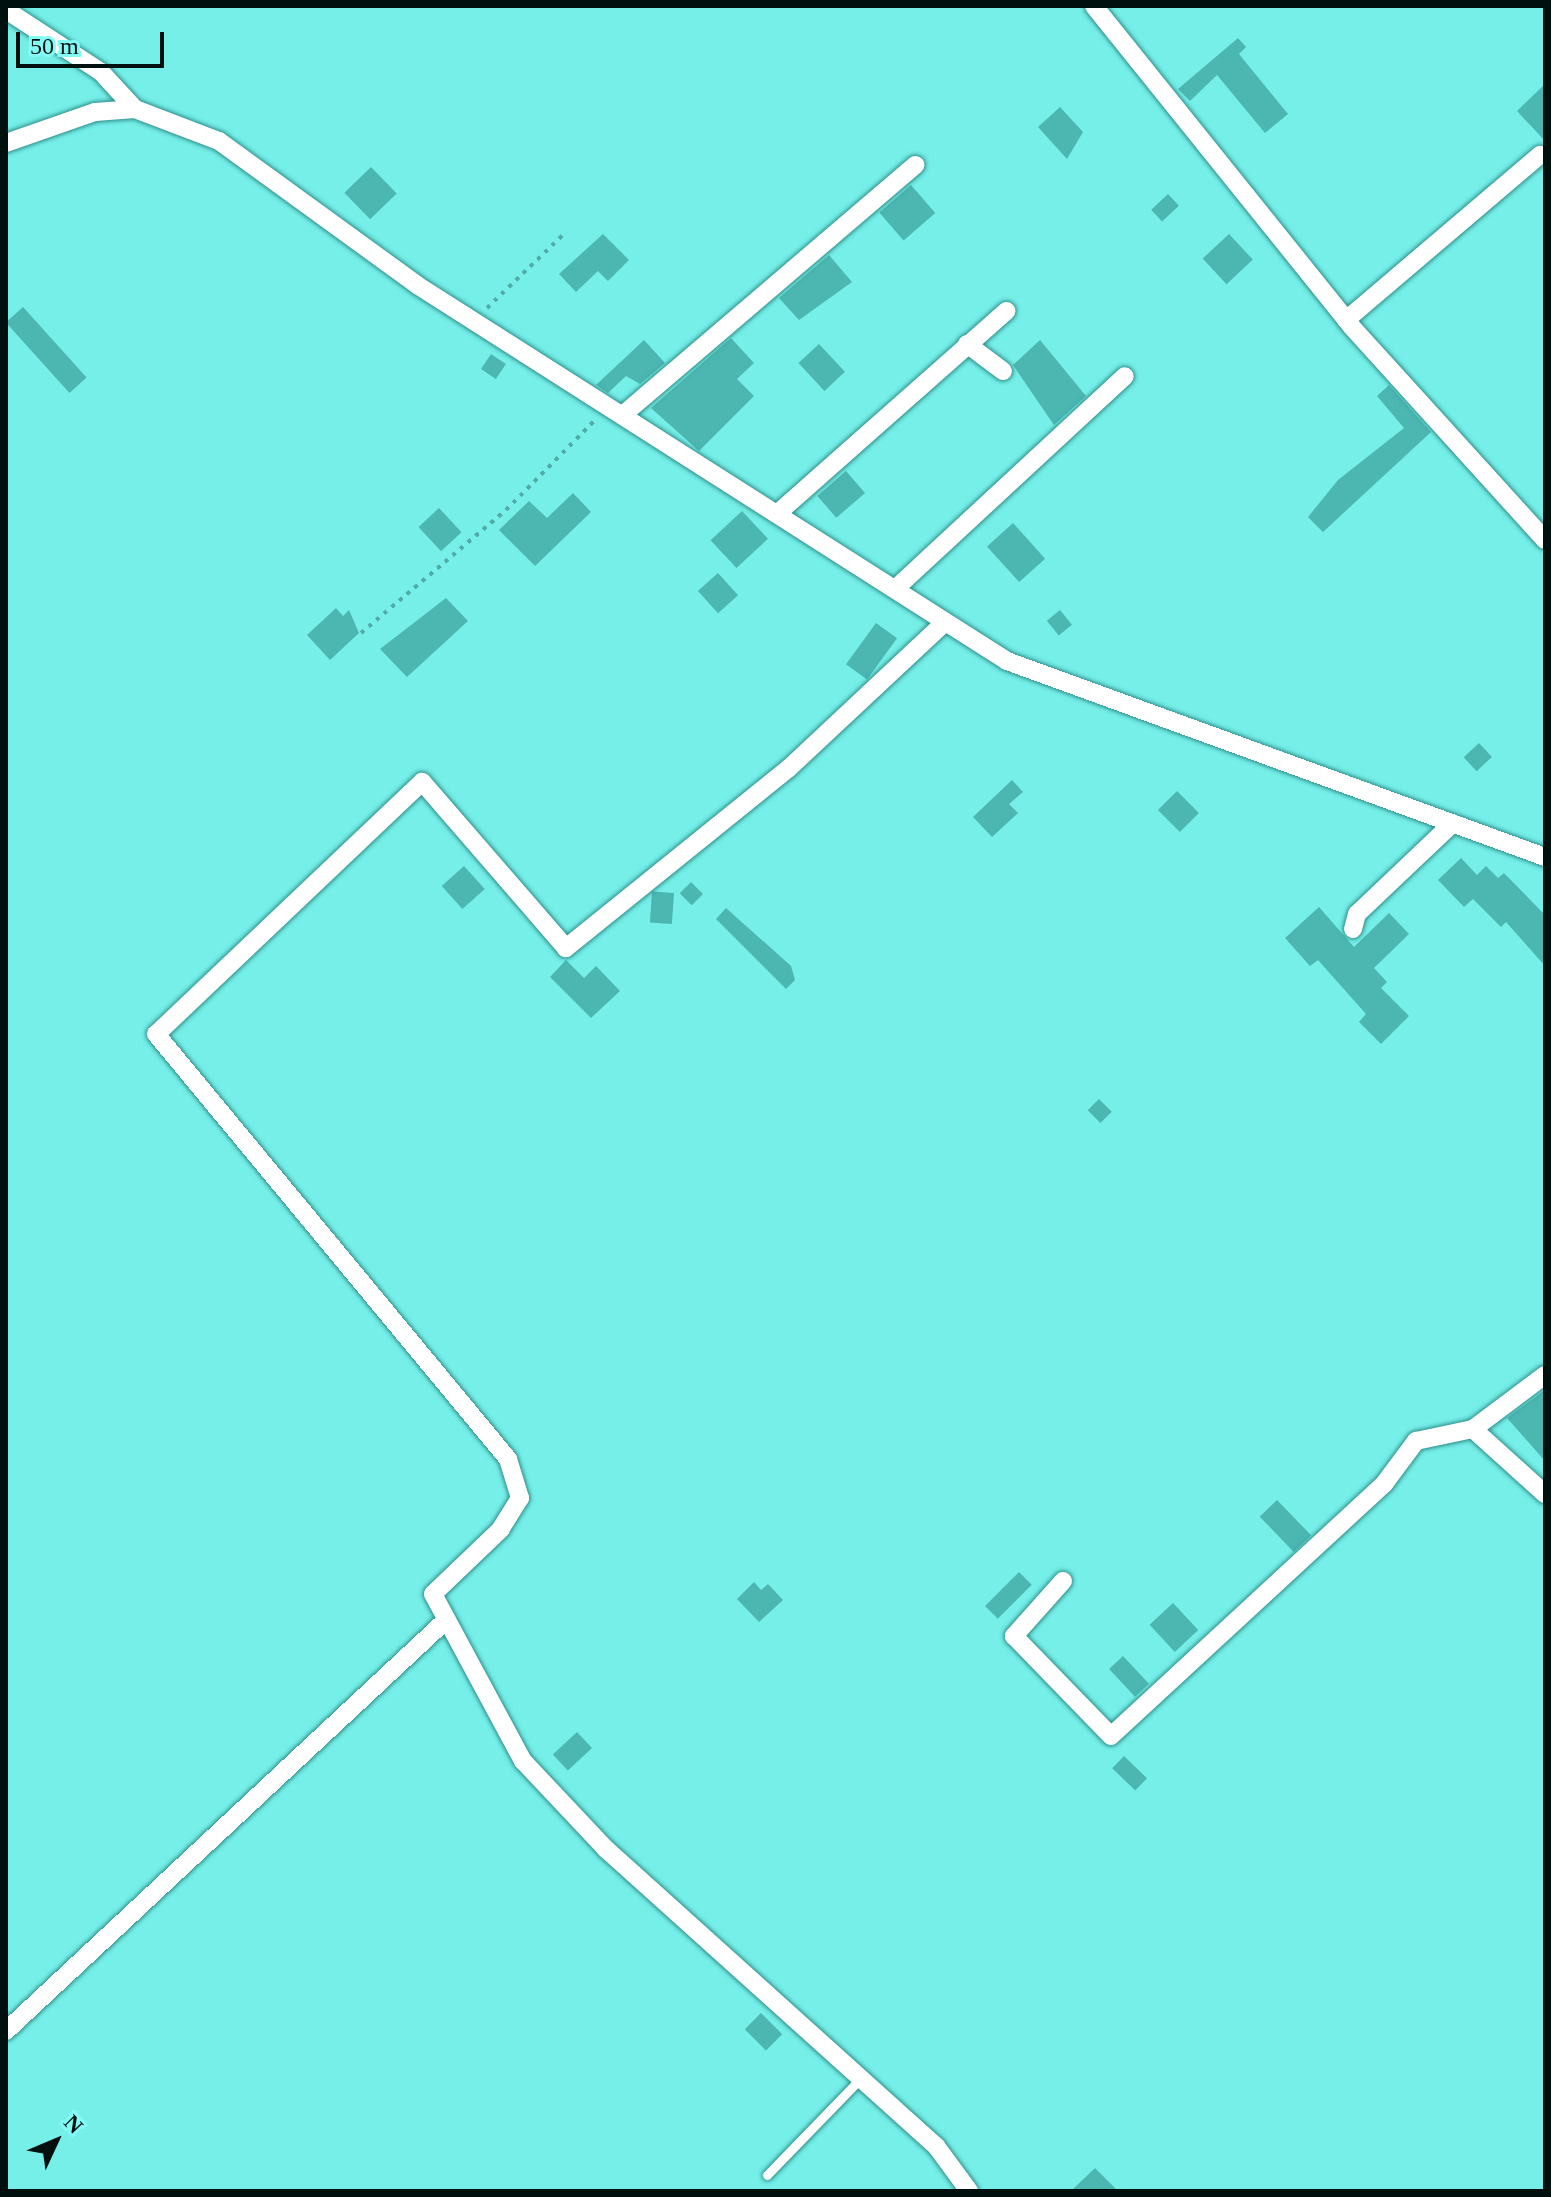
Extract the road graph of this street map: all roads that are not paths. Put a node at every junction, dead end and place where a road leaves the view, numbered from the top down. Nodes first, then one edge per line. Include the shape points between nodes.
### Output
1 (1094, 6) edge
2 (6, 10) edge
3 (135, 109) junction
4 (6, 143) edge
5 (1540, 155) dead end
6 (915, 165) dead end
7 (1006, 311) dead end
8 (1346, 320) junction
9 (967, 344) junction
10 (1003, 371) dead end
11 (1125, 376) dead end
12 (618, 409) junction
13 (778, 513) junction
14 (1545, 540) edge
15 (895, 589) junction
16 (944, 623) junction
17 (1453, 823) junction
18 (1545, 857) edge
19 (1353, 929) dead end
20 (1545, 1375) edge
21 (1473, 1429) junction
22 (1545, 1494) edge
23 (1063, 1581) dead end
24 (445, 1621) junction
25 (6, 2031) edge
26 (862, 2077) junction
27 (767, 2175) dead end
28 (969, 2191) edge

1 - 8 street
2 - 3 street via 101,72
3 - 4 street via 95,112
3 - 12 street via 219,141 474,320
5 - 8 street
6 - 12 street
7 - 9 street
8 - 14 street
9 - 10 street
9 - 13 street
11 - 15 street
12 - 13 street
13 - 15 street
15 - 16 street
16 - 17 street via 1007,661
16 - 24 street via 789,768 566,948 422,782 156,1034 508,1459 520,1498 501,1529 433,1594
17 - 18 street
17 - 19 street via 1357,914
20 - 21 street
21 - 22 street
21 - 23 street via 1416,1441 1384,1484 1111,1736 1014,1636
24 - 25 street
24 - 26 street via 523,1761 606,1849
26 - 27 lane
26 - 28 street via 936,2146

